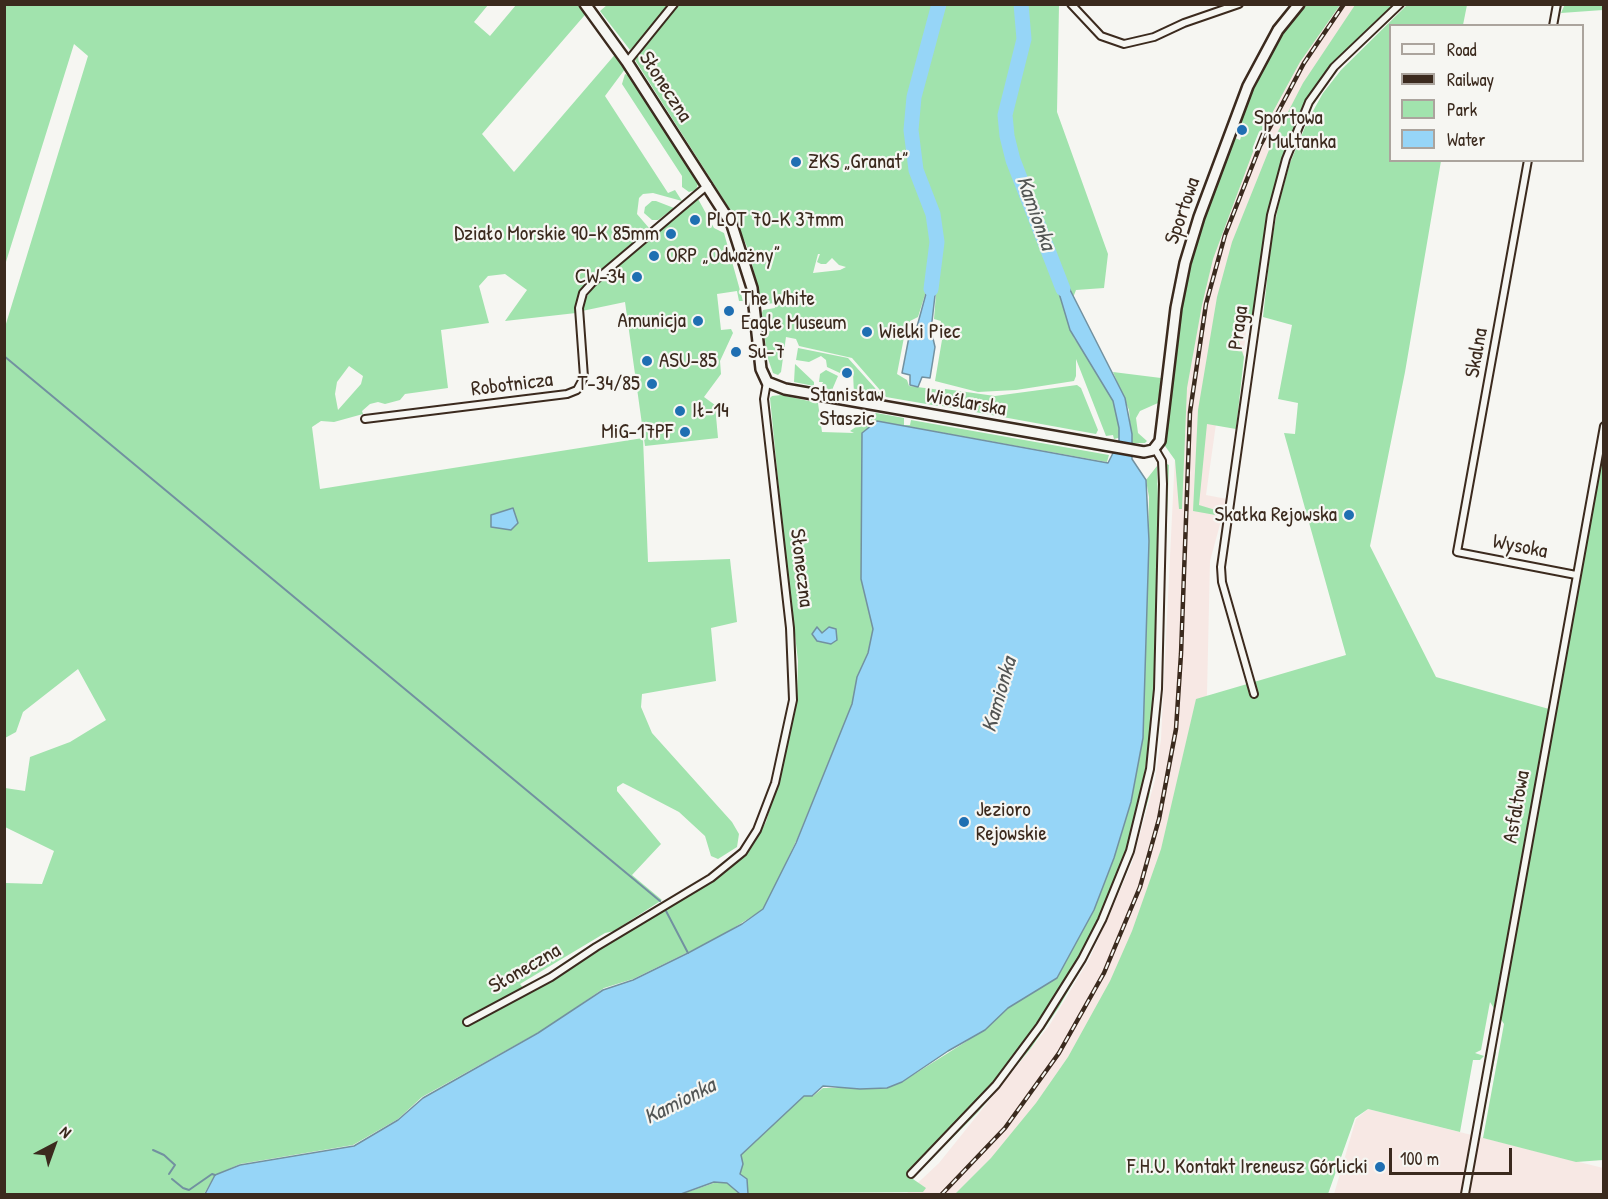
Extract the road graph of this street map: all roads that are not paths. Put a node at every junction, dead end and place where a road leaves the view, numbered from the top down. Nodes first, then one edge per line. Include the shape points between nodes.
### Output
1 (585, 4) edge
2 (674, 4) edge
3 (1071, 4) edge
4 (1239, 4) edge
5 (1299, 4) edge
6 (1401, 4) edge
7 (1557, 4) edge
8 (1552, 24) edge
9 (627, 62) junction
10 (1528, 162) edge
11 (708, 185) junction
12 (767, 382) junction
13 (364, 419) dead end
14 (1604, 426) edge
15 (1156, 448) junction
16 (1457, 552) joint
17 (1576, 575) junction
18 (1254, 694) dead end
19 (467, 1022) dead end
20 (911, 1174) dead end
21 (1465, 1194) edge

1 - 9 street, Słoneczna
2 - 9 street
3 - 4 street via 1101,36 1124,44 1154,37
5 - 15 street, Sportowa via 1278,30 1257,67 1199,217 1176,309
6 - 18 street, Praga via 1334,67 1309,102 1286,159 1271,215 1221,567
7 - 8 street
9 - 11 street, Słoneczna
10 - 16 street, Skalna
11 - 12 street, Słoneczna via 732,225 747,267 761,369
11 - 13 street, Robotnicza via 583,293 579,308 584,377 577,390
12 - 15 street, Wioślarska via 785,389 1139,452 1148,453
12 - 19 street, Słoneczna via 764,403 791,639 793,700 775,783 757,830 743,852 711,878 551,977
14 - 17 street, Asfaltowa
15 - 20 street via 1162,461 1163,484 1158,689 1150,769 1130,851 1082,959 1035,1034 996,1085
16 - 17 street, Wysoka
17 - 21 street, Asfaltowa

